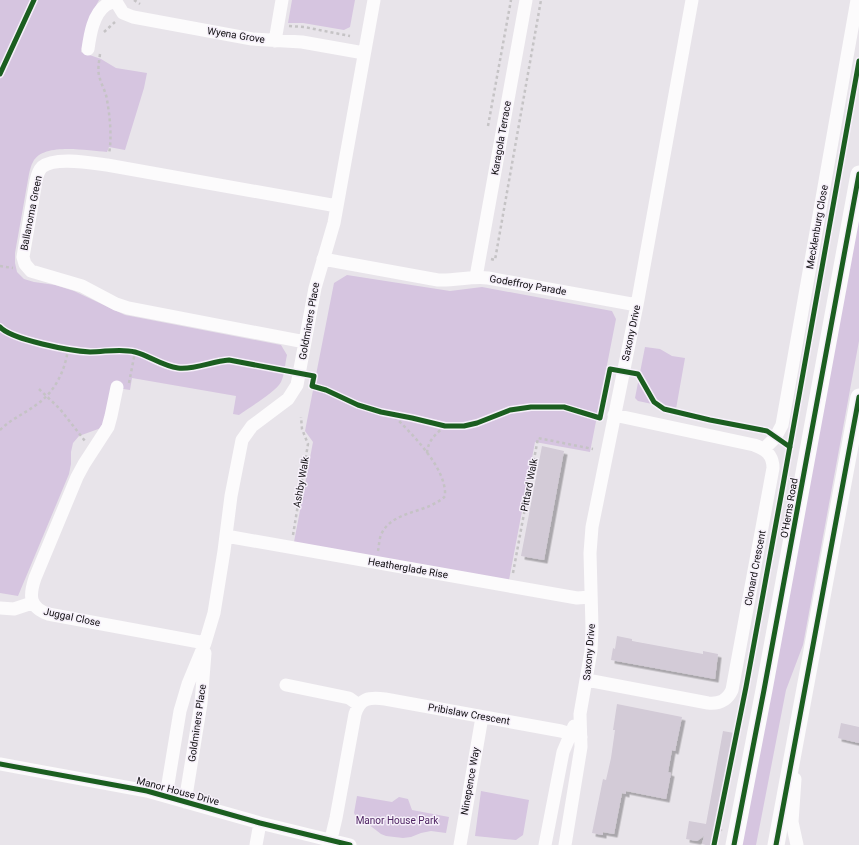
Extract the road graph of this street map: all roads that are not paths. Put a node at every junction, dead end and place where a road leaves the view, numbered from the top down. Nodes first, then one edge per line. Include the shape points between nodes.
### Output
1 (282, 0) edge
2 (374, 0) edge
3 (526, 0) edge
4 (692, 0) edge
5 (857, 0) edge
6 (115, 1) edge
7 (275, 41) junction
8 (88, 49) dead end
9 (364, 53) junction
10 (859, 174) edge
11 (337, 206) junction
12 (323, 259) junction
13 (476, 277) junction
14 (637, 306) junction
15 (305, 342) junction
16 (123, 385) road end
17 (859, 397) edge
18 (614, 415) junction
19 (764, 449) junction
20 (226, 536) junction
21 (591, 597) junction
22 (32, 603) junction
23 (0, 608) edge
24 (205, 643) junction
25 (587, 680) junction
26 (286, 684) dead end
27 (359, 705) junction
28 (482, 716) junction
29 (798, 729) junction
30 (575, 736) junction
31 (0, 764) edge
32 (166, 796) junction
33 (185, 802) junction
34 (260, 823) junction
35 (331, 839) junction
36 (256, 845) edge
37 (350, 845) edge
38 (460, 845) edge
39 (545, 845) edge
40 (565, 845) edge
41 (734, 845) edge
42 (776, 845) edge
43 (798, 845) edge

1 - 7 street
2 - 9 street, Goldminers Place
3 - 13 street, Karagola Terrace
4 - 14 street, Saxony Drive
5 - 19 street, Mecklenburg Close via 782,425 776,438
6 - 7 street, Wyena Grove via 123,13 133,17
6 - 8 street via 106,4 97,15
7 - 9 street, Wyena Grove via 302,42
9 - 11 street, Goldminers Place
10 - 41 main road, O'Herns Road
11 - 12 street, Goldminers Place
11 - 15 street, Ballanoma Green via 81,162 59,162 43,166 36,181 23,257 28,268 38,274 82,286 128,308
12 - 13 street, Godeffroy Parade via 438,280
12 - 15 street, Goldminers Place
13 - 14 street, Godeffroy Parade
14 - 18 street, Saxony Drive
15 - 20 street, Goldminers Place via 294,392 252,426 242,440
16 - 22 street, Juggal Close via 108,427 77,477 34,578
17 - 29 main road
18 - 19 street
18 - 21 street, Saxony Drive via 592,526
19 - 25 street, Clonard Crescent via 772,458 772,475 732,690 727,698 719,703 708,703
20 - 21 street, Heatherglade Rise via 577,598
20 - 24 street, Goldminers Place via 214,613
21 - 25 street, Saxony Drive via 592,628
22 - 23 street via 14,608
22 - 24 street, Juggal Close via 48,614
24 - 32 street, Goldminers Place via 180,711
24 - 33 street, Goldminers Place via 203,687
25 - 30 street, Saxony Drive
26 - 27 street via 349,698
27 - 28 street, Pribislaw Crescent via 368,699 378,698
27 - 35 street via 355,714
28 - 30 street, Pribislaw Crescent
28 - 38 street, Ninepence Way
29 - 42 main road
29 - 43 street via 792,822
30 - 39 street, Saxony Drive via 563,752
30 - 40 street, Saxony Drive via 581,747
31 - 32 street, Manor House Drive via 125,786
32 - 33 street, Manor House Drive
33 - 34 street, Manor House Drive
34 - 35 street, Manor House Drive
34 - 36 street
35 - 37 street, Manor House Drive

